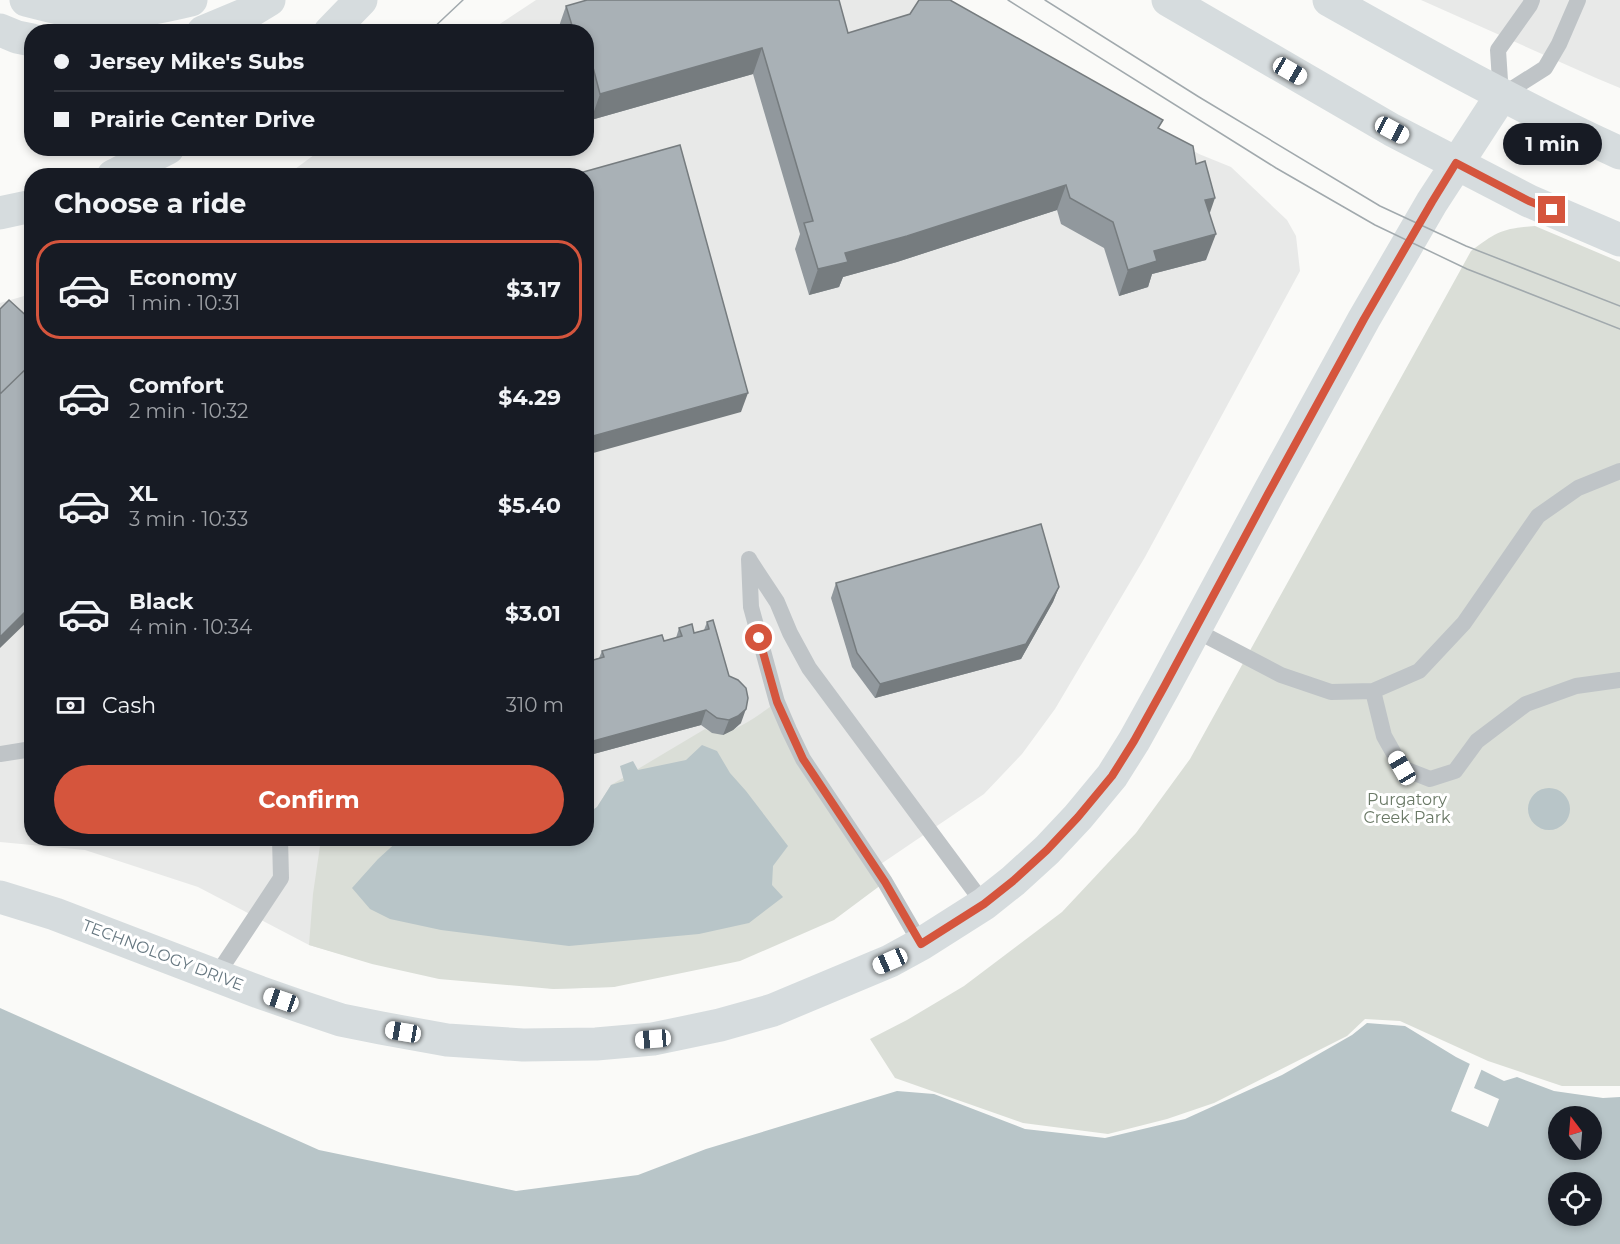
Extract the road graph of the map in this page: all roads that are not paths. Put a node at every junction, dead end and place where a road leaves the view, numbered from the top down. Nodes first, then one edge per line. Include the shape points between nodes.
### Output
1 (26, 0) edge
2 (190, 0) edge
3 (269, 0) edge
4 (361, 0) edge
5 (1167, 0) edge
6 (1329, 0) edge
7 (1532, 0) edge
8 (1578, 0) edge
9 (222, 24) edge
10 (338, 24) edge
11 (0, 30) edge
12 (24, 38) edge
13 (1501, 96) junction
14 (1620, 153) edge
15 (152, 156) edge
16 (1456, 163) junction
17 (129, 168) edge
18 (24, 208) edge
19 (0, 213) edge
20 (1620, 240) edge
21 (1620, 471) edge
22 (1195, 630) junction
23 (1620, 680) edge
24 (1373, 691) junction
25 (24, 750) edge
26 (0, 754) edge
27 (280, 846) edge
28 (0, 897) edge
29 (984, 904) junction
30 (921, 944) junction
31 (216, 976) junction

1 - 2 main road via 102,14 153,10
3 - 9 main road
4 - 10 main road
5 - 16 main road
6 - 13 main road
7 - 13 lane via 1498,50
8 - 13 lane via 1545,68
11 - 12 main road
13 - 14 main road
13 - 16 main road, TECHNOLOGY DRIVE
15 - 17 main road
16 - 20 main road via 1529,201
16 - 22 main road, TECHNOLOGY DRIVE via 1364,319
18 - 19 main road
21 - 24 lane via 1578,488 1538,516 1464,623 1419,671
22 - 24 lane via 1281,675 1331,692
22 - 29 main road, TECHNOLOGY DRIVE via 1112,776 1047,850
23 - 24 lane via 1575,686 1526,704 1477,741 1455,771 1430,779 1402,768 1384,736
25 - 26 lane
27 - 31 lane via 281,878
28 - 31 main road, TECHNOLOGY DRIVE
29 - 30 main road, TECHNOLOGY DRIVE
29 - 30 lane via 809,668 777,602 749,559 751,606 777,702 789,730 803,759
30 - 31 main road, TECHNOLOGY DRIVE via 773,1010 653,1039 596,1044 447,1040 341,1020

